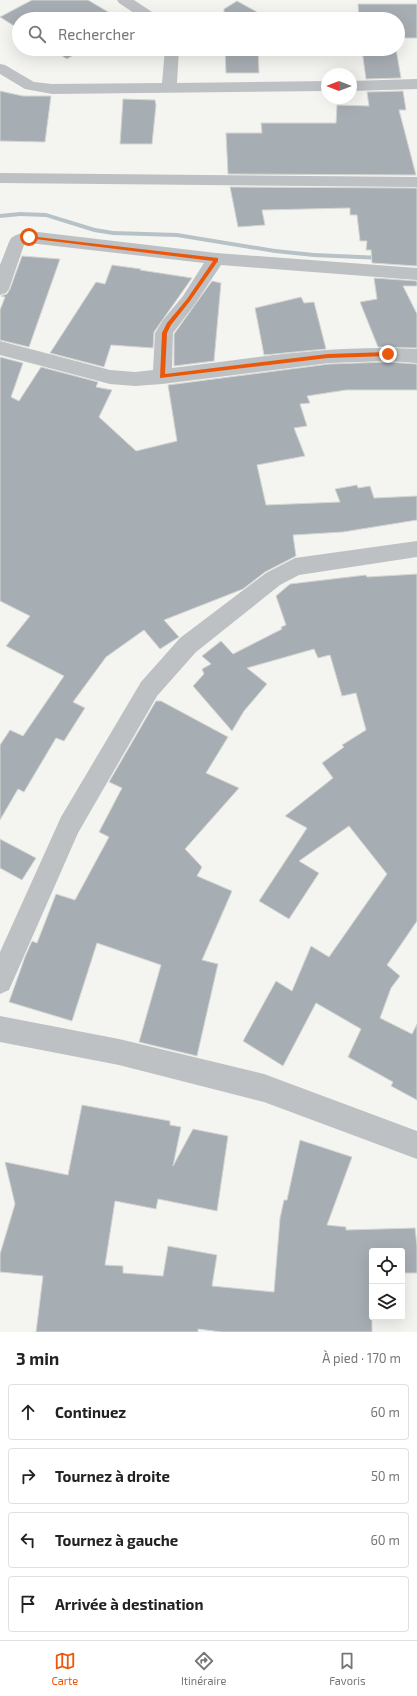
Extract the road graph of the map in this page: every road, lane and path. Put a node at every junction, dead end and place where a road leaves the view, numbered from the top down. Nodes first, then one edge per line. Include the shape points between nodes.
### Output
1 (124, 0) edge
2 (142, 12) edge
3 (171, 56) edge
4 (0, 68) edge
5 (417, 84) edge
6 (321, 86) edge
7 (357, 86) edge
8 (168, 88) junction
9 (0, 178) edge
10 (417, 182) edge
11 (216, 259) junction
12 (417, 274) edge
13 (0, 289) edge
14 (0, 348) edge
15 (417, 356) edge
16 (162, 377) junction
17 (417, 549) edge
18 (0, 981) edge
19 (0, 1029) edge
20 (417, 1145) edge

1 - 2 street
3 - 8 street
4 - 8 street via 30,86 52,89
5 - 7 street
6 - 8 street
9 - 10 street
11 - 12 street
11 - 13 street via 29,237 18,242
11 - 16 street via 164,333
14 - 16 street via 110,377
15 - 16 street via 328,356
17 - 18 street via 290,569 273,579 188,645 149,689 69,825
19 - 20 street via 118,1052 264,1088

